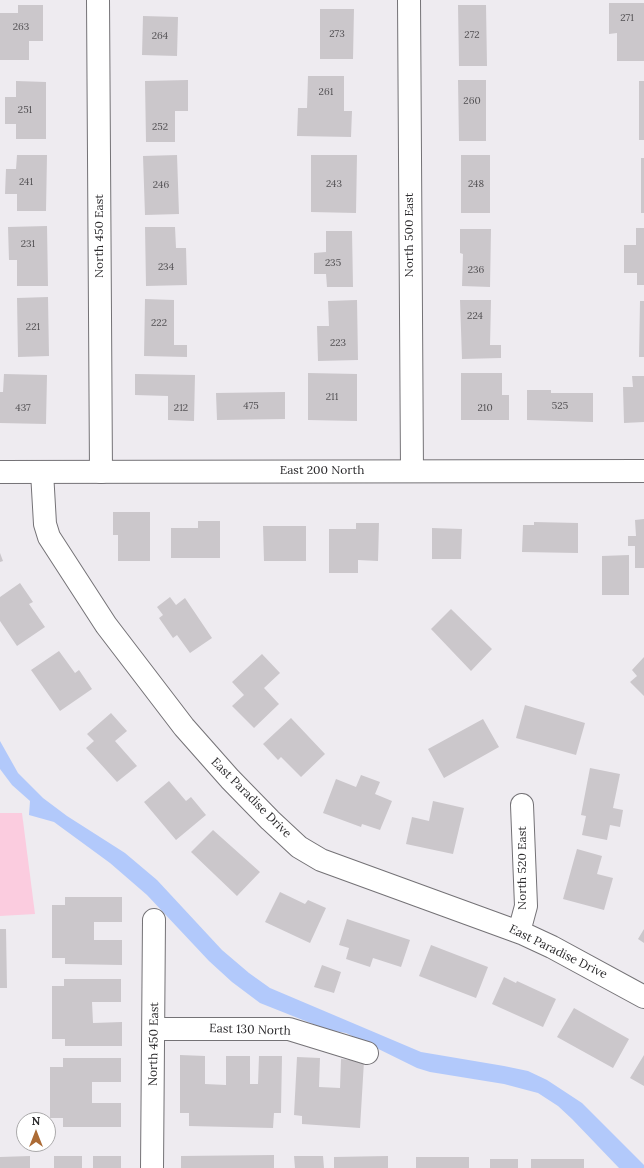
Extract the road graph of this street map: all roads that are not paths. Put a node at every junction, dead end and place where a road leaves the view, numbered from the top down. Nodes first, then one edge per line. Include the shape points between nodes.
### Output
1 (98, 0) edge
2 (409, 0) edge
3 (644, 470) edge
4 (412, 471) junction
5 (0, 472) edge
6 (42, 472) junction
7 (101, 472) junction
8 (522, 805) dead end
9 (154, 920) dead end
10 (520, 932) junction
11 (644, 997) edge
12 (155, 1029) junction
13 (367, 1053) dead end
14 (152, 1168) edge

1 - 7 street, North 450 East
2 - 4 street, North 500 East
3 - 4 street, East 200 North
4 - 7 street, East 200 North
5 - 6 street, East 200 North
6 - 7 street, East 200 North
6 - 10 street, East Paradise Drive via 45,524 49,538 106,625 184,727 270,820 299,847 321,860
8 - 10 street, North 520 East via 526,906
9 - 12 street, North 450 East
10 - 11 street, East Paradise Drive via 552,946
12 - 13 street, East 130 North via 289,1029
12 - 14 street, North 450 East

